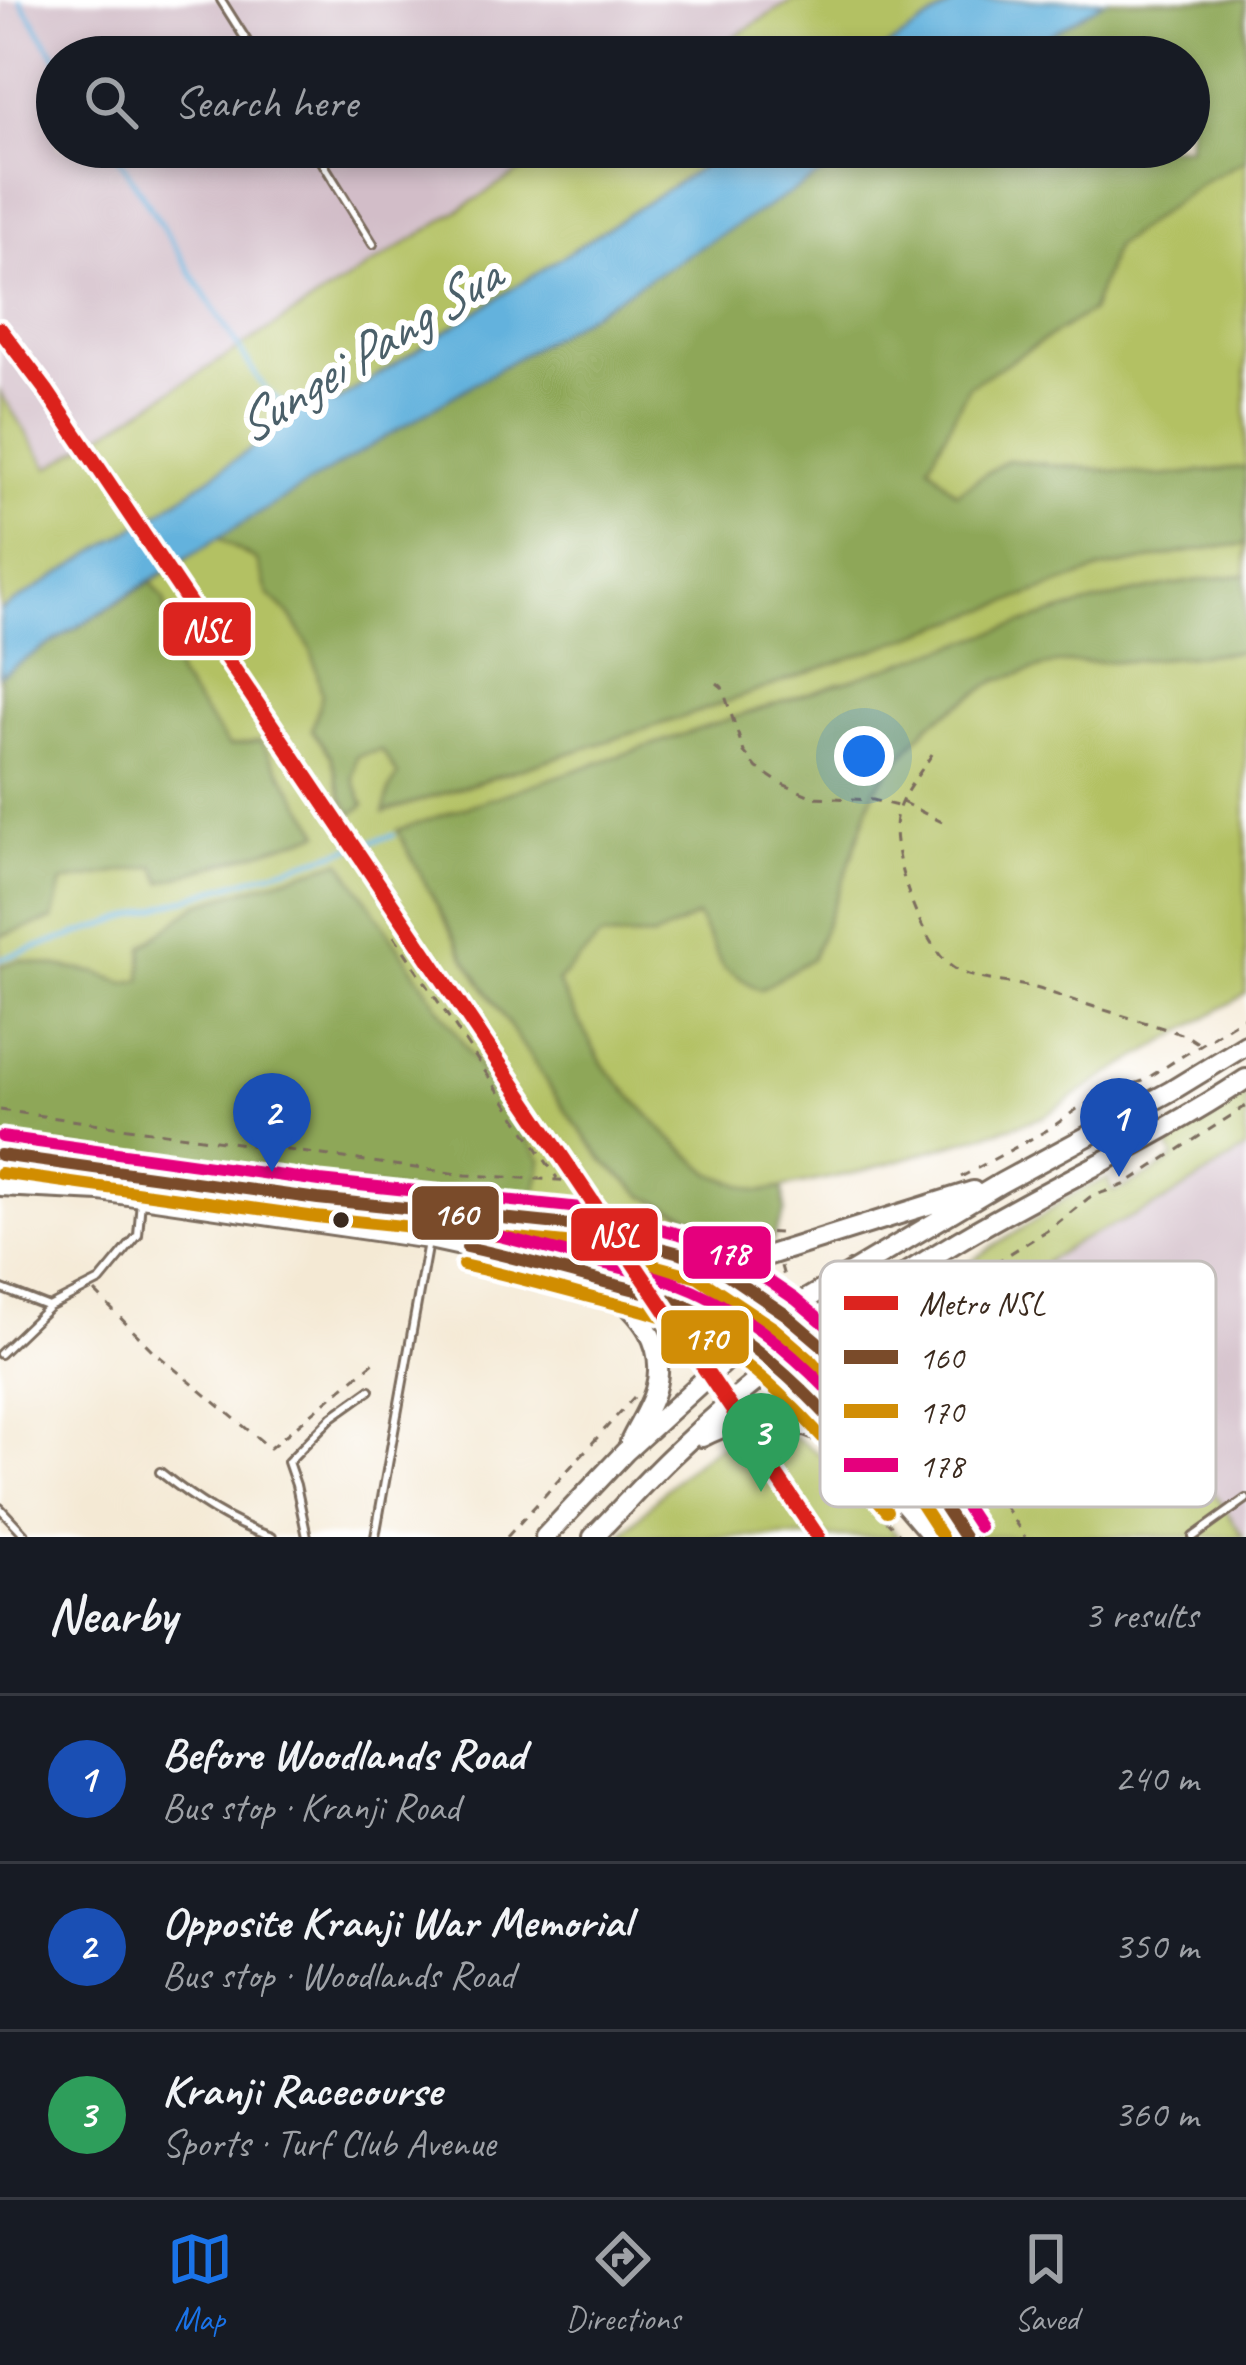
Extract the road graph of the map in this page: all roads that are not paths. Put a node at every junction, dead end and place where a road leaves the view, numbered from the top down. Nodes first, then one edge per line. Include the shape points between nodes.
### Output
1 (221, 0) edge
2 (244, 36) edge
3 (326, 168) edge
4 (374, 244) dead end
5 (1246, 1045) edge
6 (1246, 1079) edge
7 (0, 1154) edge
8 (1001, 1183) junction
9 (0, 1186) edge
10 (142, 1196) junction
11 (429, 1239) junction
12 (711, 1254) junction
13 (872, 1261) edge
14 (928, 1261) edge
15 (597, 1280) junction
16 (0, 1288) edge
17 (820, 1293) edge
18 (49, 1307) junction
19 (785, 1314) junction
20 (820, 1332) edge
21 (813, 1337) junction
22 (746, 1345) junction
23 (820, 1345) edge
24 (0, 1354) edge
25 (774, 1366) junction
26 (370, 1390) dead end
27 (820, 1412) edge
28 (820, 1432) edge
29 (677, 1451) junction
30 (625, 1452) junction
31 (160, 1472) dead end
32 (1246, 1498) edge
33 (907, 1507) edge
34 (944, 1507) edge
35 (0, 1508) edge
36 (27, 1537) edge
37 (272, 1537) edge
38 (307, 1537) edge
39 (375, 1537) edge
40 (545, 1537) edge
41 (593, 1537) edge
42 (933, 1537) edge
43 (964, 1537) edge
44 (1193, 1537) edge

1 - 2 lane
3 - 4 lane
5 - 8 main road
6 - 14 main road
7 - 12 main road via 578,1226
8 - 12 main road via 766,1256
8 - 13 main road
9 - 10 main road
10 - 11 main road
10 - 18 lane via 138,1234 100,1281
11 - 15 main road
11 - 39 lane
12 - 19 main road
15 - 22 main road via 663,1297
15 - 30 main road via 640,1316 656,1344 654,1396
16 - 18 lane
17 - 19 main road
18 - 24 lane
19 - 21 main road
19 - 22 main road
20 - 21 main road
21 - 23 main road
21 - 25 main road
22 - 25 main road
22 - 30 main road
25 - 27 main road
25 - 29 main road
26 - 38 lane via 288,1462
28 - 29 main road via 767,1417 739,1420
29 - 41 main road
30 - 40 main road
31 - 37 lane via 202,1505
32 - 44 lane
33 - 42 main road
34 - 43 main road
35 - 36 lane

